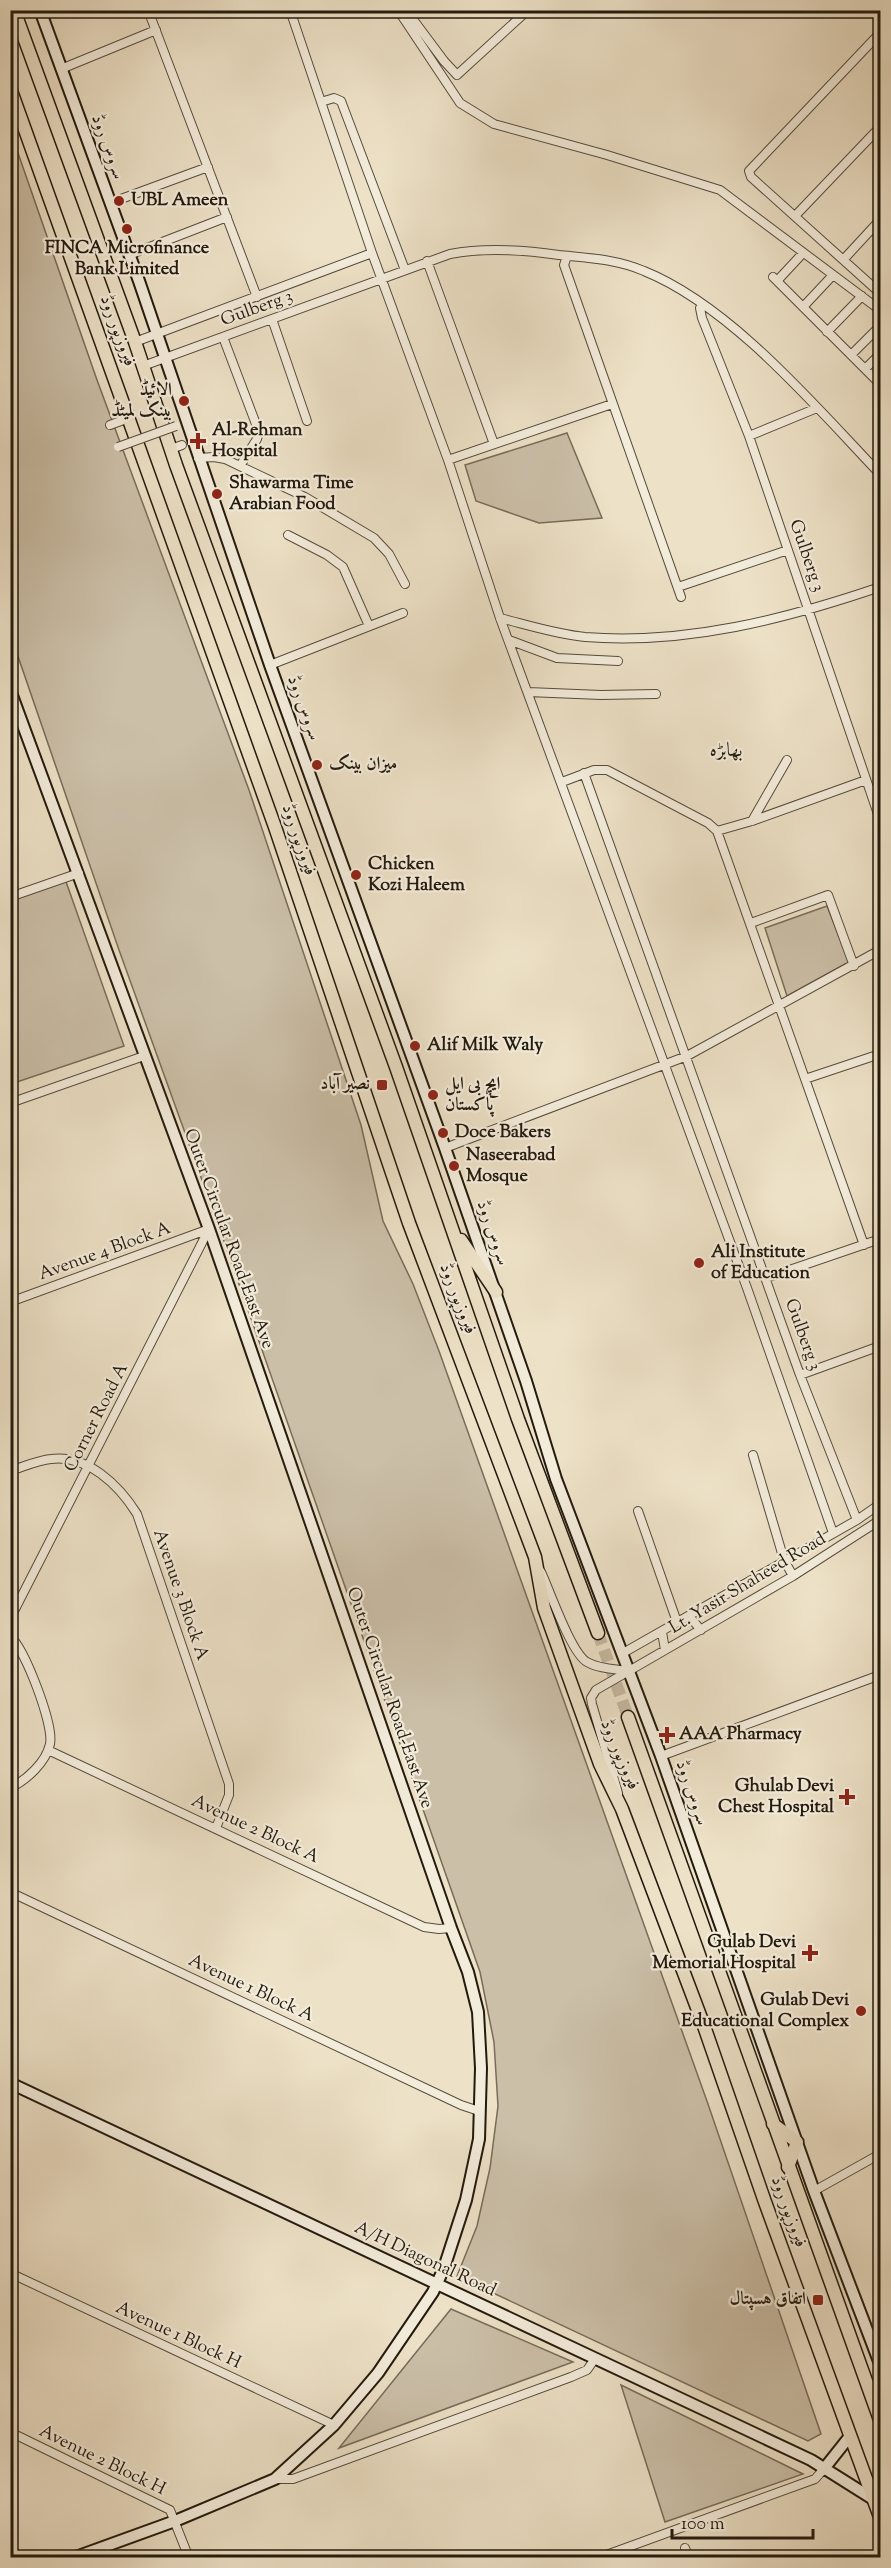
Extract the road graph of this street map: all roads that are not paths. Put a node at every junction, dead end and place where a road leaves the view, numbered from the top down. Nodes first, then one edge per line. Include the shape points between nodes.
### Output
1 (14, 10) edge
2 (40, 10) edge
3 (148, 10) edge
4 (290, 10) edge
5 (398, 10) edge
6 (406, 10) edge
7 (528, 10) edge
8 (156, 30) junction
9 (880, 33) edge
10 (61, 69) junction
11 (10, 88) edge
12 (321, 102) junction
13 (880, 127) edge
14 (208, 167) junction
15 (110, 203) junction
16 (795, 216) junction
17 (227, 217) junction
18 (880, 220) edge
19 (372, 253) junction
20 (803, 253) junction
21 (129, 255) junction
22 (567, 256) junction
23 (844, 259) junction
24 (428, 261) junction
25 (405, 270) junction
26 (833, 275) junction
27 (381, 280) junction
28 (880, 293) edge
29 (862, 296) junction
30 (257, 297) junction
31 (702, 305) junction
32 (803, 307) junction
33 (880, 310) edge
34 (272, 319) junction
35 (880, 326) edge
36 (827, 332) junction
37 (156, 334) junction
38 (223, 337) junction
39 (135, 342) junction
40 (880, 354) edge
41 (851, 356) junction
42 (164, 358) junction
43 (143, 366) junction
44 (865, 369) junction
45 (880, 384) edge
46 (612, 404) junction
47 (817, 408) junction
48 (129, 418) junction
49 (307, 421) dead end
50 (110, 425) dead end
51 (176, 426) dead end
52 (748, 436) junction
53 (494, 444) junction
54 (118, 447) dead end
55 (198, 458) junction
56 (448, 459) junction
57 (240, 466) junction
58 (880, 474) edge
59 (288, 536) dead end
60 (788, 550) junction
61 (405, 584) dead end
62 (678, 587) junction
63 (880, 587) edge
64 (681, 597) dead end
65 (808, 612) junction
66 (403, 613) dead end
67 (500, 618) junction
68 (369, 626) junction
69 (509, 640) junction
70 (618, 661) dead end
71 (270, 665) junction
72 (528, 692) junction
73 (11, 693) edge
74 (656, 694) dead end
75 (787, 760) dead end
76 (584, 773) junction
77 (866, 780) junction
78 (562, 782) junction
79 (880, 820) edge
80 (752, 821) junction
81 (717, 831) junction
82 (79, 873) junction
83 (10, 897) edge
84 (751, 924) junction
85 (880, 950) edge
86 (854, 966) junction
87 (780, 1007) junction
88 (880, 1053) edge
89 (144, 1056) junction
90 (687, 1056) junction
91 (666, 1065) junction
92 (805, 1079) junction
93 (10, 1103) edge
94 (445, 1148) junction
95 (450, 1224) junction
96 (209, 1230) junction
97 (880, 1239) edge
98 (864, 1245) junction
99 (766, 1278) junction
100 (495, 1292) junction
101 (10, 1302) edge
102 (880, 1346) edge
103 (800, 1376) junction
104 (753, 1455) dead end
105 (90, 1467) junction
106 (10, 1471) edge
107 (880, 1504) edge
108 (638, 1511) dead end
109 (857, 1520) junction
110 (880, 1520) edge
111 (833, 1533) junction
112 (535, 1557) junction
113 (784, 1560) junction
114 (793, 1576) junction
115 (689, 1616) junction
116 (10, 1619) edge
117 (677, 1622) junction
118 (701, 1630) junction
119 (662, 1632) junction
120 (598, 1634) tunnel mouth
121 (10, 1636) edge
122 (665, 1650) junction
123 (623, 1653) junction
124 (629, 1671) junction
125 (880, 1675) edge
126 (628, 1718) tunnel mouth
127 (48, 1750) junction
128 (661, 1756) junction
129 (10, 1788) edge
130 (622, 1809) junction
131 (216, 1828) junction
132 (10, 1892) edge
133 (451, 1928) junction
134 (10, 2083) edge
135 (479, 2111) junction
136 (772, 2123) junction
137 (797, 2142) junction
138 (880, 2154) edge
139 (789, 2167) junction
140 (814, 2192) junction
141 (10, 2273) edge
142 (437, 2283) junction
143 (594, 2360) junction
144 (880, 2364) edge
145 (880, 2420) edge
146 (334, 2425) junction
147 (10, 2432) edge
148 (850, 2436) junction
149 (823, 2470) junction
150 (275, 2479) junction
151 (873, 2499) junction
152 (880, 2517) edge
153 (175, 2521) junction
154 (685, 2547) dead end
155 (73, 2558) edge
156 (189, 2558) edge
157 (598, 2558) edge
158 (689, 2558) edge

1 - 39 main road, فیروزپور روڈ
2 - 10 street, سروس روڈ
3 - 8 street
4 - 12 street
5 - 20 street via 460,103 494,124 720,190
6 - 7 street via 458,75
8 - 10 street
8 - 14 street
9 - 16 street via 748,171
10 - 15 street, سروس روڈ
11 - 48 main road, فیروزپور روڈ
12 - 19 street
12 - 25 street via 334,98 341,101
13 - 16 street
14 - 15 street
14 - 17 street
15 - 21 street, سروس روڈ
16 - 23 street
17 - 21 street
17 - 30 street
18 - 23 street
19 - 27 street
19 - 30 street
20 - 26 street
20 - 32 street via 775,279
21 - 37 street, سروس روڈ
22 - 24 street, Gulberg 3 via 486,250
22 - 31 street, Gulberg 3 via 620,262 645,271
22 - 46 street via 564,266
23 - 28 street
24 - 25 street, Gulberg 3
24 - 53 street
25 - 27 street, Gulberg 3
26 - 29 street
26 - 32 street
27 - 34 street, Gulberg 3
27 - 56 street
29 - 33 street
29 - 36 street
30 - 37 street
31 - 47 street, Gulberg 3 via 747,340
31 - 52 street, Gulberg 3 via 702,318
32 - 36 street
34 - 38 street, Gulberg 3
34 - 49 street
35 - 41 street
36 - 41 street
37 - 39 street
37 - 42 street, سروس روڈ
38 - 42 street, Gulberg 3
38 - 57 street via 259,432
39 - 43 main road, فیروزپور روڈ
40 - 44 street
41 - 44 street
42 - 43 street, Gulberg 3
42 - 55 street, سروس روڈ
43 - 95 main road, فیروزپور روڈ via 177,447
44 - 45 street
46 - 53 street
46 - 62 street
47 - 52 street
47 - 58 street, Gulberg 3
48 - 50 street
48 - 112 main road, فیروزپور روڈ via 275,827 410,1223
51 - 54 street, bridge
52 - 60 street, Gulberg 3
53 - 56 street
55 - 57 street via 225,459
55 - 71 street, سروس روڈ
56 - 67 street
57 - 61 street via 305,497 374,538 389,554
59 - 68 street via 344,567
60 - 62 street
60 - 65 street, Gulberg 3
62 - 64 street
63 - 65 street
65 - 67 street via 681,636 632,638 558,633
65 - 77 street, Gulberg 3
66 - 68 street
67 - 69 street
68 - 71 street
69 - 70 street via 557,658
69 - 72 street
71 - 94 street, سروس روڈ
72 - 74 street
72 - 78 street
73 - 82 street, Outer Circular Road-East Ave
75 - 80 street
76 - 78 street
76 - 81 street via 607,770
76 - 90 street, Gulberg 3
77 - 79 street, Gulberg 3
77 - 80 street
78 - 91 street
80 - 81 street
81 - 84 street
82 - 83 street
82 - 89 street, Outer Circular Road-East Ave
84 - 86 street via 828,895
84 - 87 street
85 - 86 street
86 - 87 street
87 - 90 street
87 - 92 street
88 - 92 street
89 - 93 street
89 - 96 street, Outer Circular Road-East Ave
90 - 91 street
90 - 99 street, Gulberg 3
91 - 94 street
91 - 111 street
92 - 98 street
94 - 100 street, سروس روڈ
95 - 100 main road
95 - 120 main road, فیروزپور روڈ
96 - 101 street, Avenue 4 Block A
96 - 105 street, Corner Road A
96 - 133 street, Outer Circular Road-East Ave
97 - 98 street
98 - 99 street
99 - 103 street, Gulberg 3
100 - 123 street, سروس روڈ via 556,1479
102 - 103 street
103 - 109 street, Gulberg 3
104 - 113 street
105 - 106 street, Avenue 3 Block A via 69,1459 50,1459
105 - 116 street, Corner Road A
105 - 131 street, Avenue 3 Block A via 127,1497 140,1522 229,1784 229,1795
107 - 109 street
108 - 117 street
109 - 111 street
110 - 114 street, Lt. Yasir Shaheed Road
111 - 113 street
112 - 124 street via 581,1657 592,1664
112 - 130 main road, فیروزپور روڈ via 544,1608 600,1764
113 - 114 street
113 - 115 street
114 - 118 street, Lt. Yasir Shaheed Road
115 - 117 street
115 - 118 street
117 - 119 street
118 - 122 street, Lt. Yasir Shaheed Road
119 - 122 street
119 - 123 street
121 - 127 street via 30,1668 48,1720
122 - 124 street, Lt. Yasir Shaheed Road
123 - 124 street, سروس روڈ
124 - 128 street, سروس روڈ
124 - 130 street, Lt. Yasir Shaheed Road via 598,1688 591,1698
125 - 128 street
126 - 136 main road, فیروزپور روڈ
127 - 129 street via 31,1774
127 - 131 street, Avenue 2 Block A
128 - 137 street, سروس روڈ
130 - 148 main road, فیروزپور روڈ
131 - 133 street, Avenue 2 Block A via 424,1927
132 - 135 street, Avenue 1 Block A
133 - 135 street, Outer Circular Road-East Ave via 478,2012
134 - 142 street, A/H Diagonal Road
135 - 142 street, Outer Circular Road-East Ave via 479,2139 466,2200
136 - 137 main road
136 - 139 main road, فیروزپور روڈ
137 - 139 main road
137 - 140 street, سروس روڈ
138 - 140 street
139 - 145 main road, فیروزپور روڈ
140 - 144 street, سروس روڈ
141 - 146 street, Avenue 1 Block H
142 - 143 street, A/H Diagonal Road
142 - 146 street, Outer Circular Road-East Ave via 378,2373
143 - 149 street, A/H Diagonal Road via 811,2460
143 - 150 street via 587,2370 572,2377 293,2479
146 - 150 street, Outer Circular Road-East Ave
147 - 153 street, Avenue 2 Block H via 170,2510
148 - 149 street
148 - 151 main road, فیروزپور روڈ
149 - 151 street, A/H Diagonal Road
149 - 157 street via 814,2479
150 - 153 street, Outer Circular Road-East Ave
151 - 152 main road, فیروزپور روڈ
153 - 155 street, Outer Circular Road-East Ave
153 - 156 street
154 - 158 street

